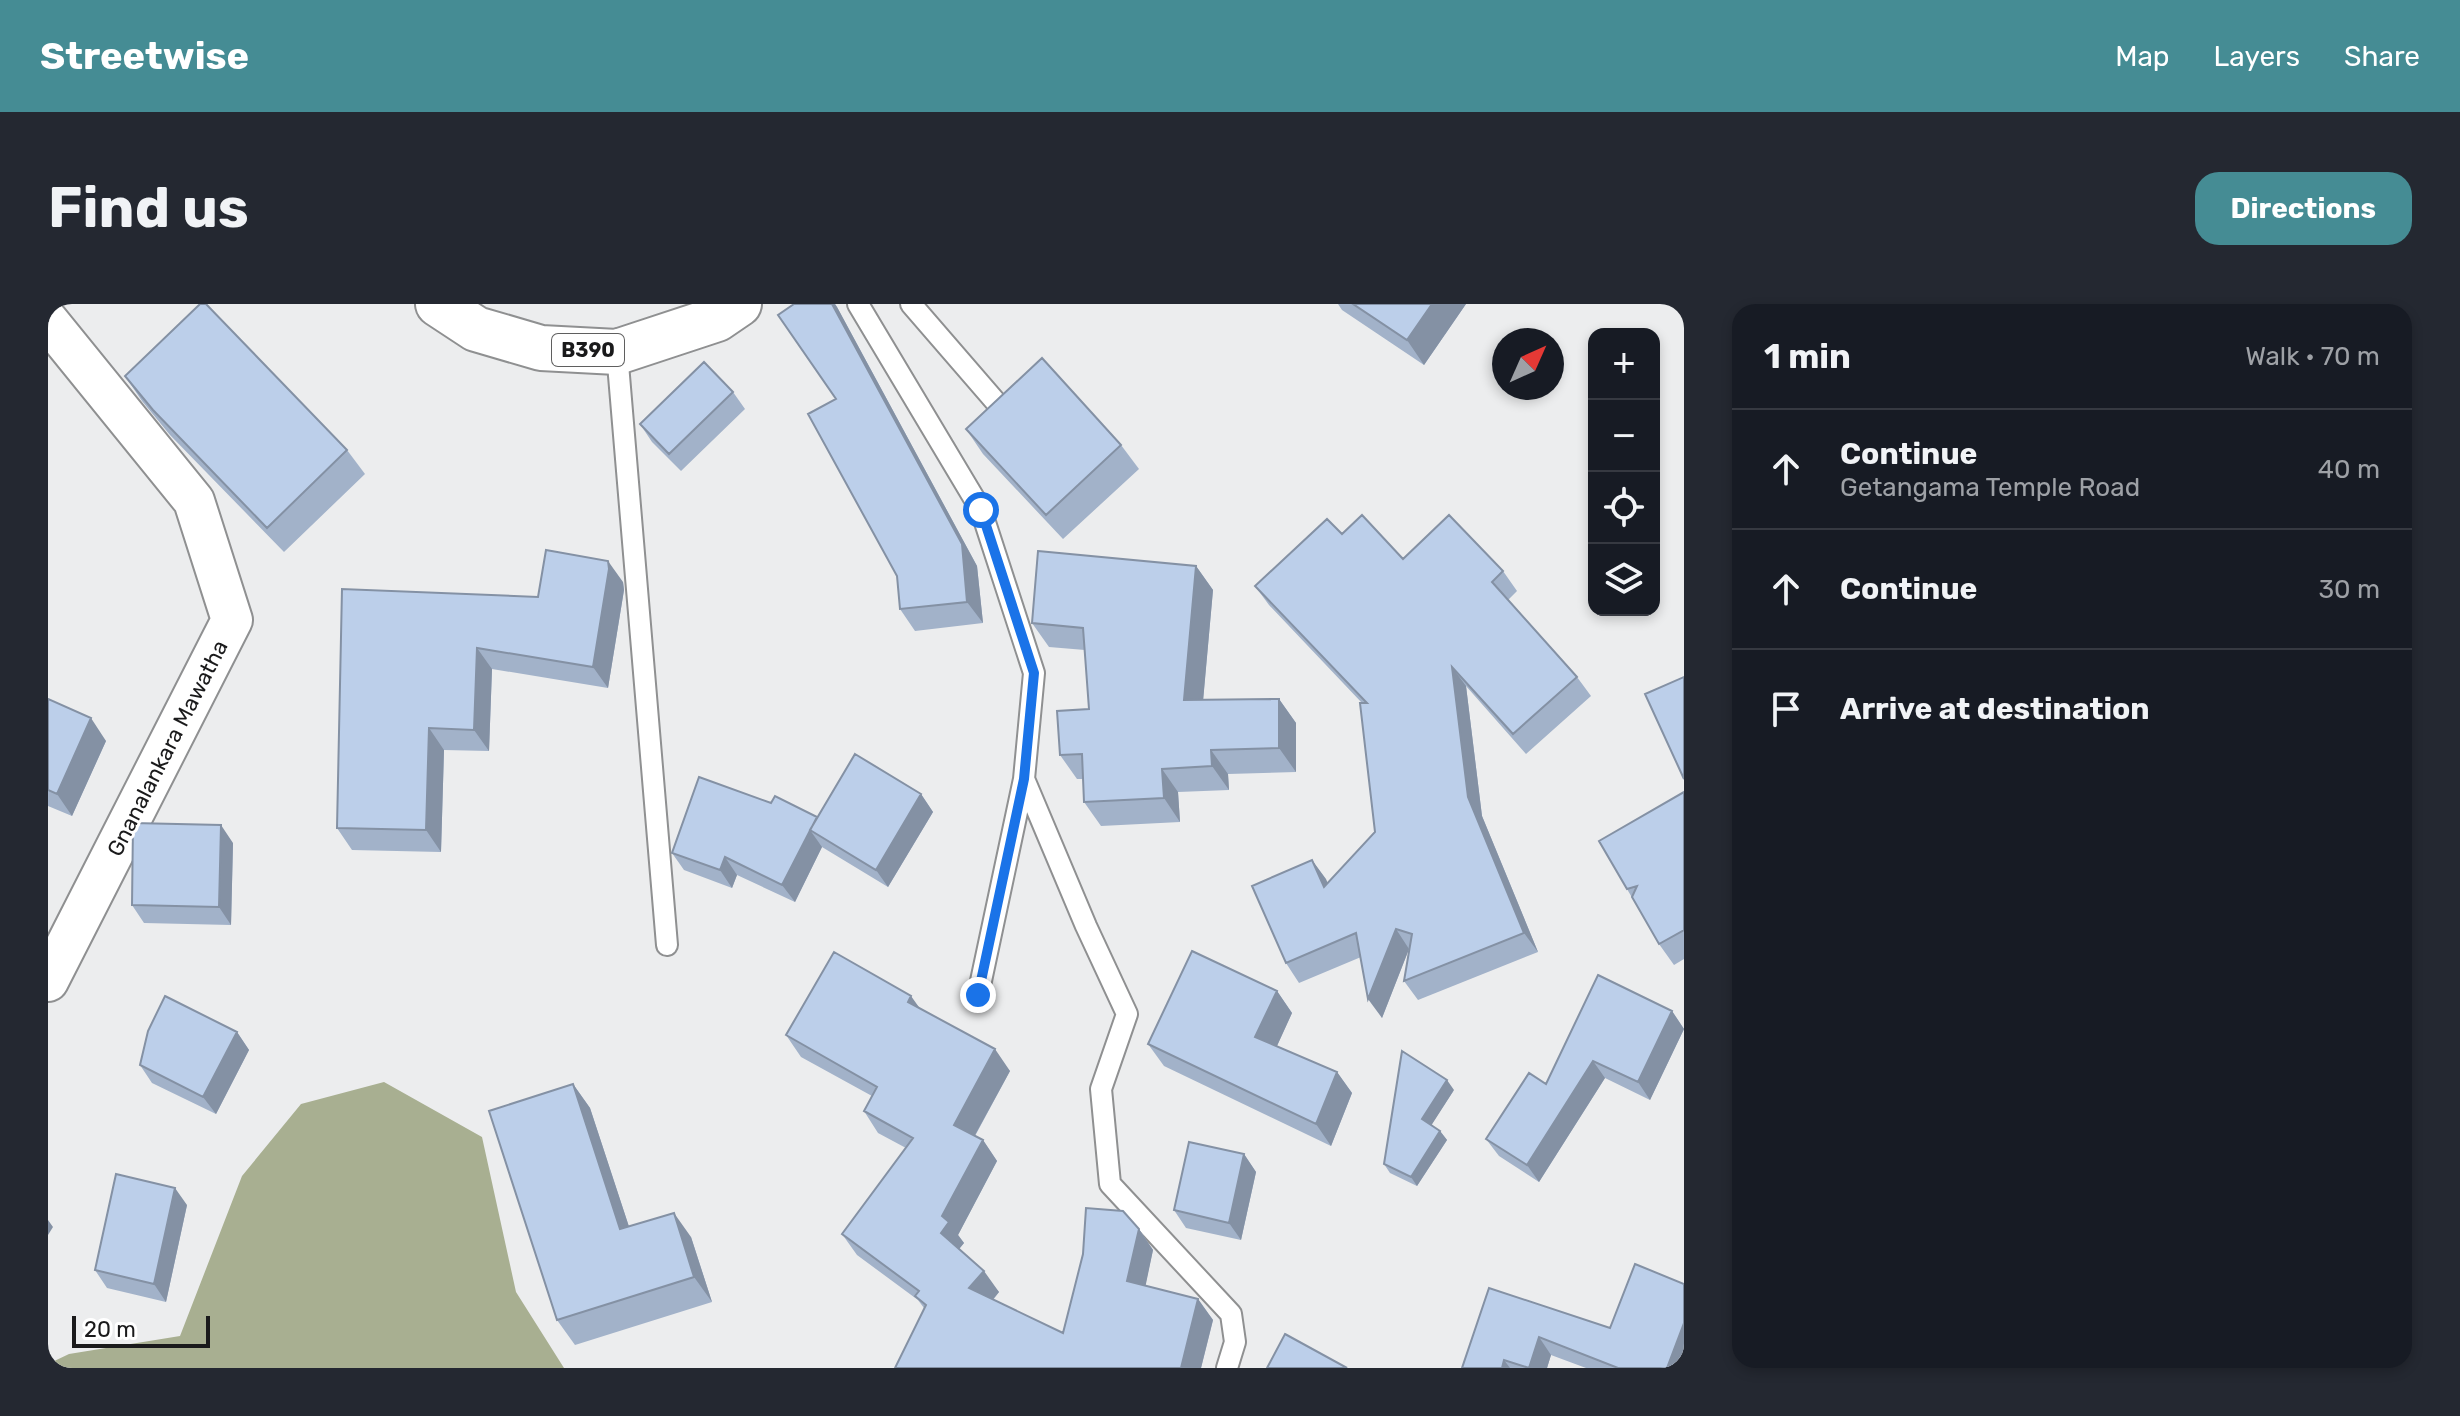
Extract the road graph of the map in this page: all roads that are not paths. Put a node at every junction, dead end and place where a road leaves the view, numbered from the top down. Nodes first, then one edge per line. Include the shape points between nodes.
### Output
1 (438, 304) edge
2 (739, 304) edge
3 (858, 304) edge
4 (911, 304) edge
5 (48, 321) edge
6 (617, 352) junction
7 (1001, 408) edge
8 (1024, 779) junction
9 (667, 945) dead end
10 (48, 981) edge
11 (978, 995) dead end
12 (1227, 1368) edge

1 - 6 main road, B390 via 476,329 541,348
2 - 6 main road, B390 via 717,319
3 - 8 lane via 981,510 1034,673
4 - 7 lane
5 - 10 street, Gnanalankara Mawatha via 194,501 232,620
6 - 9 lane
8 - 11 lane
8 - 12 lane via 1127,1014 1101,1089 1110,1184 1231,1314 1235,1342

